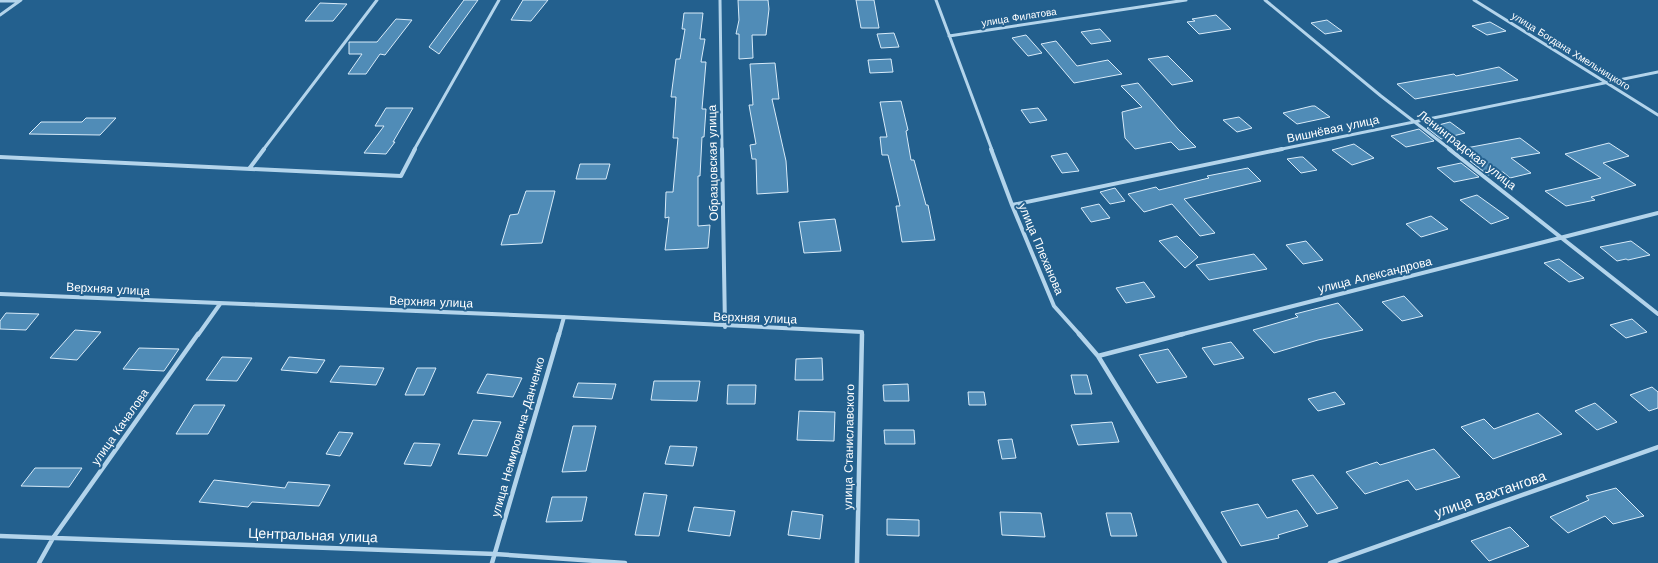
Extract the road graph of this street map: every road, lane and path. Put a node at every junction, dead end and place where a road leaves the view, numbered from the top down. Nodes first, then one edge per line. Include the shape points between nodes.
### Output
1 (20, 0) edge
2 (377, 0) edge
3 (499, 0) edge
4 (720, 0) edge
5 (936, 0) edge
6 (1186, 0) edge
7 (1265, 0) edge
8 (1474, 0) edge
9 (0, 1) edge
10 (0, 15) edge
11 (949, 36) junction
12 (1658, 72) edge
13 (1605, 82) junction
14 (1658, 115) edge
15 (1415, 121) junction
16 (0, 157) edge
17 (249, 169) junction
18 (1012, 205) junction
19 (1658, 213) edge
20 (1562, 237) junction
21 (0, 294) edge
22 (220, 304) junction
23 (1658, 314) edge
24 (564, 317) junction
25 (725, 327) junction
26 (862, 332) joint
27 (1098, 356) junction
28 (1658, 447) edge
29 (0, 536) edge
30 (53, 538) junction
31 (495, 554) junction
32 (39, 563) edge
33 (492, 563) edge
34 (625, 563) edge
35 (857, 563) edge
36 (1225, 563) edge
37 (1330, 563) edge

1 - 9 street
1 - 10 street
2 - 17 street
3 - 17 street via 401,176
4 - 25 street, Образцовская улица
5 - 11 street, улица Плеханова
6 - 11 street, улица Филатова
7 - 15 street, Ленинградская улица
8 - 13 street, улица Богдана Хмельницкого
11 - 18 street, улица Плеханова
12 - 13 street, Вишнёвая улица
13 - 14 street, улица Богдана Хмельницкого
13 - 15 street, Вишнёвая улица
15 - 18 street, Вишнёвая улица
15 - 20 street, Ленинградская улица
16 - 17 street
18 - 27 street, улица Плеханова via 1054,306
19 - 20 street, улица Александрова
20 - 23 street, Ленинградская улица
20 - 27 street, улица Александрова
21 - 22 street, Верхняя улица
22 - 24 street, Верхняя улица
22 - 30 street, улица Качалова
24 - 25 street, Верхняя улица
24 - 31 street, улица Немировича-Данченко
25 - 26 street, Верхняя улица
26 - 35 street, улица Станиславского
27 - 36 street, улица Плеханова
28 - 37 street, улица Вахтангова
29 - 30 street, Центральная улица
30 - 31 street, Центральная улица
30 - 32 street, улица Качалова
31 - 33 street, улица Немировича-Данченко
31 - 34 street, Центральная улица

